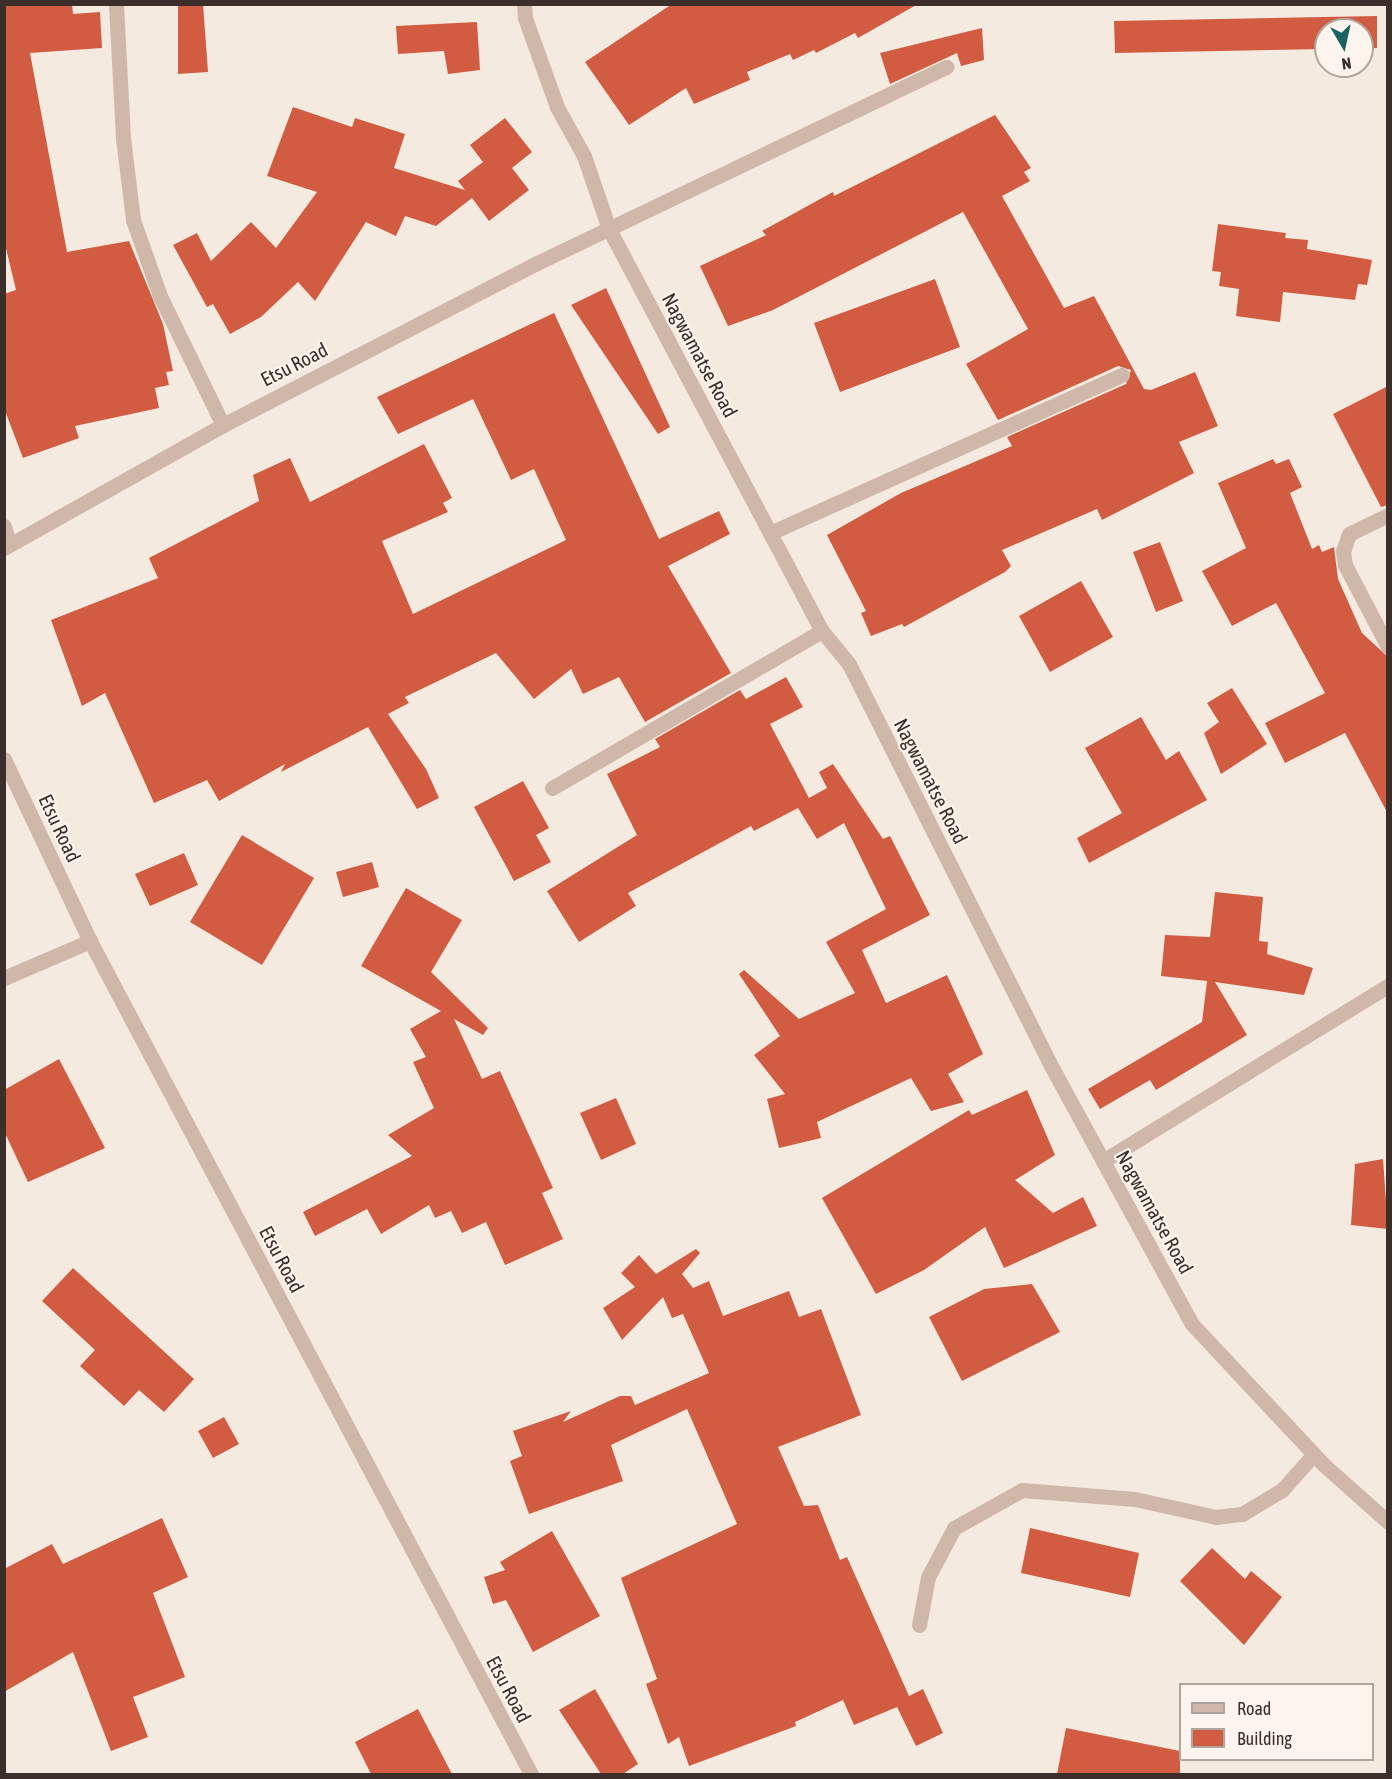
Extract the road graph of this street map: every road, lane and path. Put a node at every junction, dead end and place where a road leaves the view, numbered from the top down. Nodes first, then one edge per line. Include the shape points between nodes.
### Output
1 (116, 4) edge
2 (524, 4) edge
3 (947, 67) dead end
4 (609, 229) junction
5 (1122, 375) dead end
6 (223, 425) junction
7 (1388, 515) edge
8 (4, 526) edge
9 (770, 533) junction
10 (7, 546) edge
11 (822, 631) junction
12 (1388, 647) edge
13 (4, 759) edge
14 (552, 788) dead end
15 (90, 941) junction
16 (4, 978) edge
17 (1388, 986) edge
18 (1103, 1161) junction
19 (1314, 1454) junction
20 (1388, 1522) edge
21 (919, 1625) dead end
22 (531, 1774) edge

1 - 6 street via 123,138 134,220 160,296
2 - 4 street, Nagwamatse Road via 525,18 557,107 584,156
3 - 4 street, Etsu Road
4 - 6 street, Etsu Road
4 - 9 street, Nagwamatse Road
5 - 9 street
6 - 10 street, Etsu Road
7 - 12 street via 1348,534 1343,550 1345,565
8 - 10 street
9 - 11 street, Nagwamatse Road
11 - 14 street
11 - 18 street, Nagwamatse Road via 849,664
13 - 15 street, Etsu Road
15 - 16 street
15 - 22 street, Etsu Road
17 - 18 street
18 - 19 street, Nagwamatse Road via 1192,1324
19 - 20 street, Nagwamatse Road
19 - 21 street via 1282,1490 1242,1514 1216,1516 1135,1499 1022,1490 954,1528 928,1576

